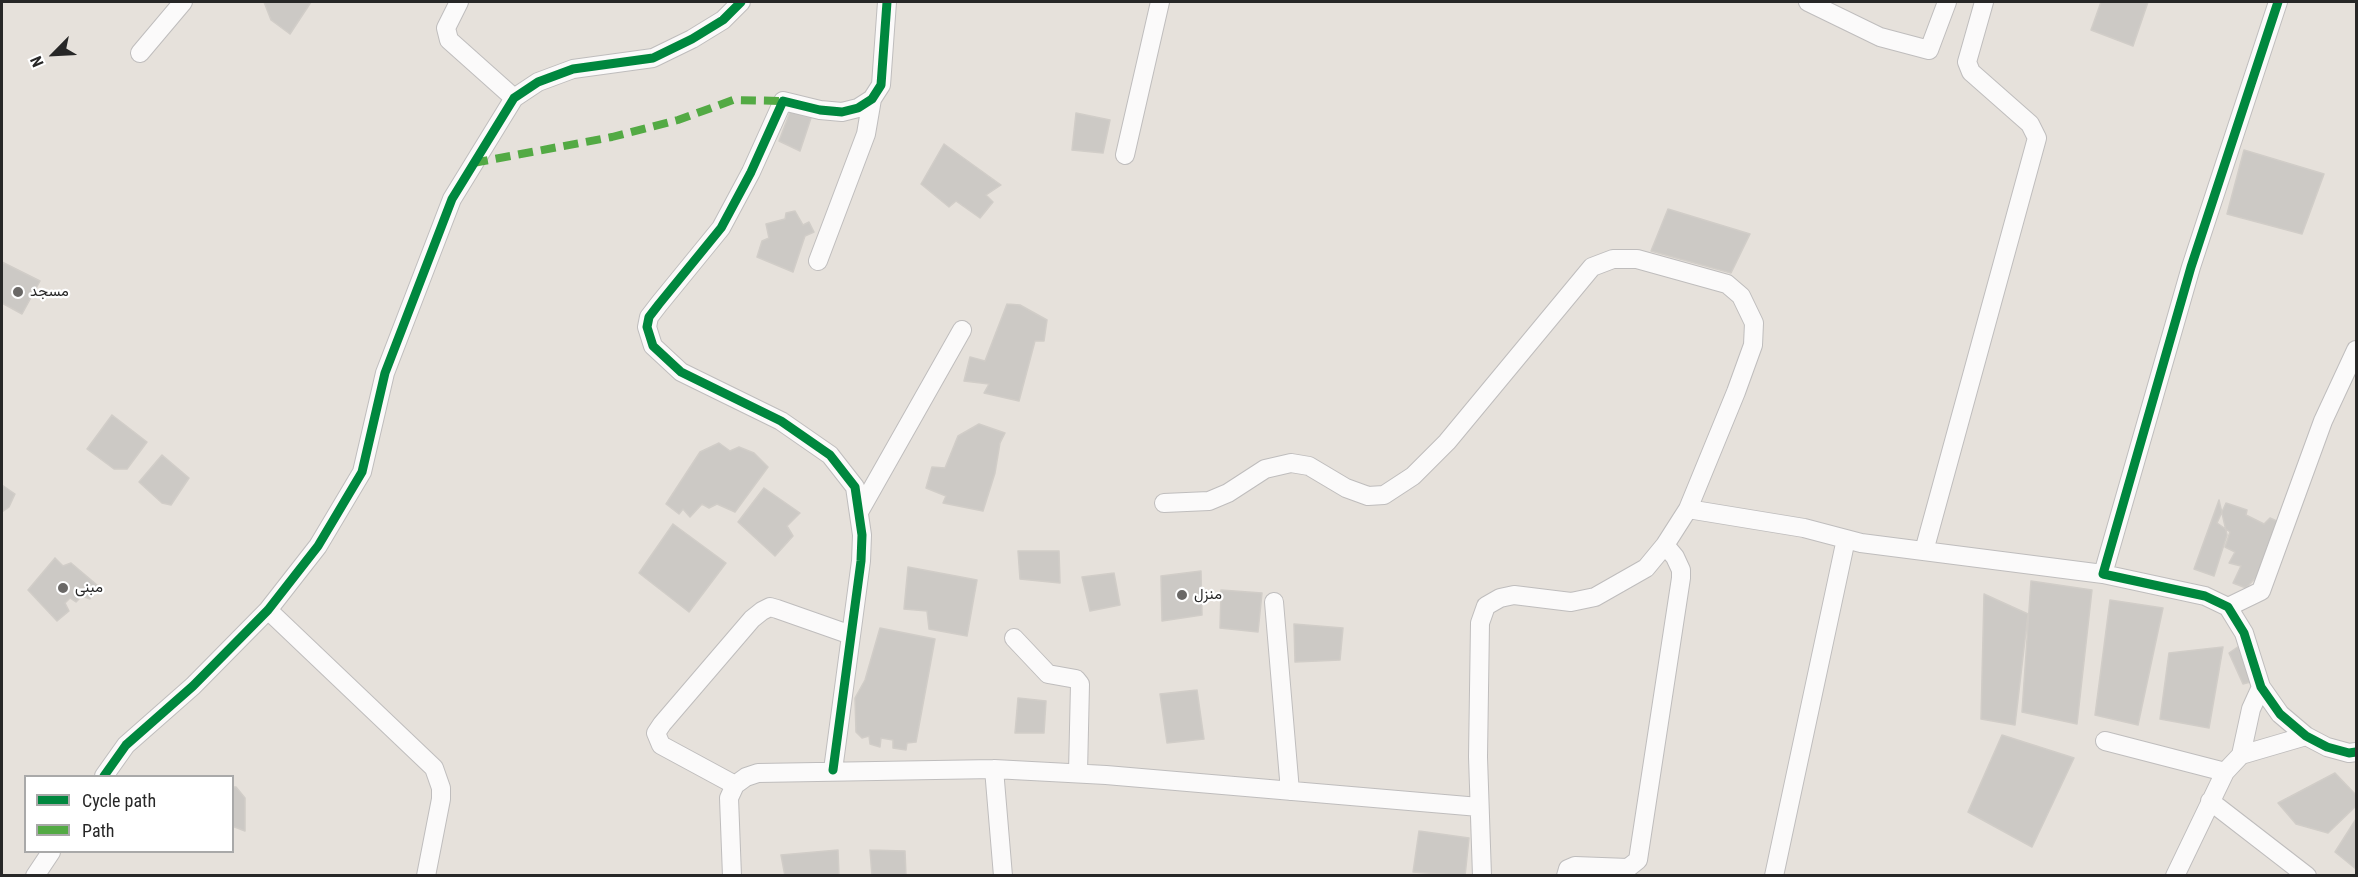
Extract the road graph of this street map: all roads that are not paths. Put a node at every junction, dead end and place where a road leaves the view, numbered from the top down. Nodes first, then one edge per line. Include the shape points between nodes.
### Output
1 (183, 2) edge
2 (459, 2) edge
3 (741, 2) edge
4 (887, 2) edge
5 (1160, 2) edge
6 (1808, 2) edge
7 (1947, 2) edge
8 (1984, 2) edge
9 (2278, 2) edge
10 (140, 53) dead end
11 (514, 98) junction
12 (872, 99) junction
13 (1125, 155) dead end
14 (819, 261) dead end
15 (962, 330) dead end
16 (2356, 350) edge
17 (1164, 502) dead end
18 (1688, 509) junction
19 (859, 512) junction
20 (1846, 539) junction
21 (1665, 545) junction
22 (1924, 550) junction
23 (2103, 574) junction
24 (1274, 602) dead end
25 (2228, 608) junction
26 (268, 610) junction
27 (851, 635) junction
28 (1014, 638) dead end
29 (2261, 687) junction
30 (2306, 736) junction
31 (2105, 741) dead end
32 (2241, 754) junction
33 (2354, 755) edge
34 (994, 769) junction
35 (833, 770) junction
36 (2225, 772) junction
37 (1077, 773) junction
38 (105, 775) edge
39 (735, 785) junction
40 (1290, 791) junction
41 (2210, 801) junction
42 (1479, 807) junction
43 (50, 853) edge
44 (35, 876) edge
45 (426, 876) edge
46 (732, 876) edge
47 (1003, 876) edge
48 (1482, 876) edge
49 (1566, 876) edge
50 (1774, 876) edge
51 (2175, 876) edge
52 (2307, 876) edge

1 - 10 street
2 - 11 street via 446,28 449,40
3 - 11 street via 723,20 653,58 573,69 538,81
4 - 12 street via 881,85
5 - 13 street
6 - 7 street via 1880,37 1929,50
8 - 22 street via 1967,62 1971,72 2030,123 2037,138
9 - 23 street via 2192,267
11 - 26 street via 452,199 385,373 362,472 318,546
12 - 14 street via 866,134
12 - 19 street via 842,112 783,100 721,228 659,304 647,327 653,346 681,372 781,421 830,455 855,487
15 - 19 street
16 - 25 street via 2323,422 2261,591
17 - 18 street via 1209,501 1265,469 1292,463 1309,466 1368,496 1384,495 1413,476 1447,442 1592,267 1613,259 1636,259 1727,284 1742,297 1754,323 1753,345
18 - 20 street
18 - 21 street
19 - 27 street via 861,561
20 - 22 street
20 - 50 street
21 - 42 street via 1646,568 1595,597 1571,602 1514,596 1486,606 1480,623
21 - 49 street via 1675,557 1681,578 1638,860 1628,868 1575,866 1568,869
22 - 23 street
23 - 25 street via 2205,596
24 - 40 street
25 - 29 street via 2244,633
26 - 38 street via 200,680 126,745
26 - 45 street via 434,768 441,799
27 - 35 street
27 - 39 street via 770,607 752,619 662,724 656,733 661,745
28 - 37 street via 1048,674 1076,679 1080,684
29 - 30 street via 2280,714
29 - 32 street
30 - 32 street
30 - 33 street
31 - 36 street
32 - 36 street
34 - 35 street
34 - 37 street
34 - 47 street
35 - 39 street via 758,773
36 - 41 street
37 - 40 street
39 - 46 street via 728,810
40 - 42 street
41 - 51 street
41 - 52 street
42 - 48 street
43 - 44 street

